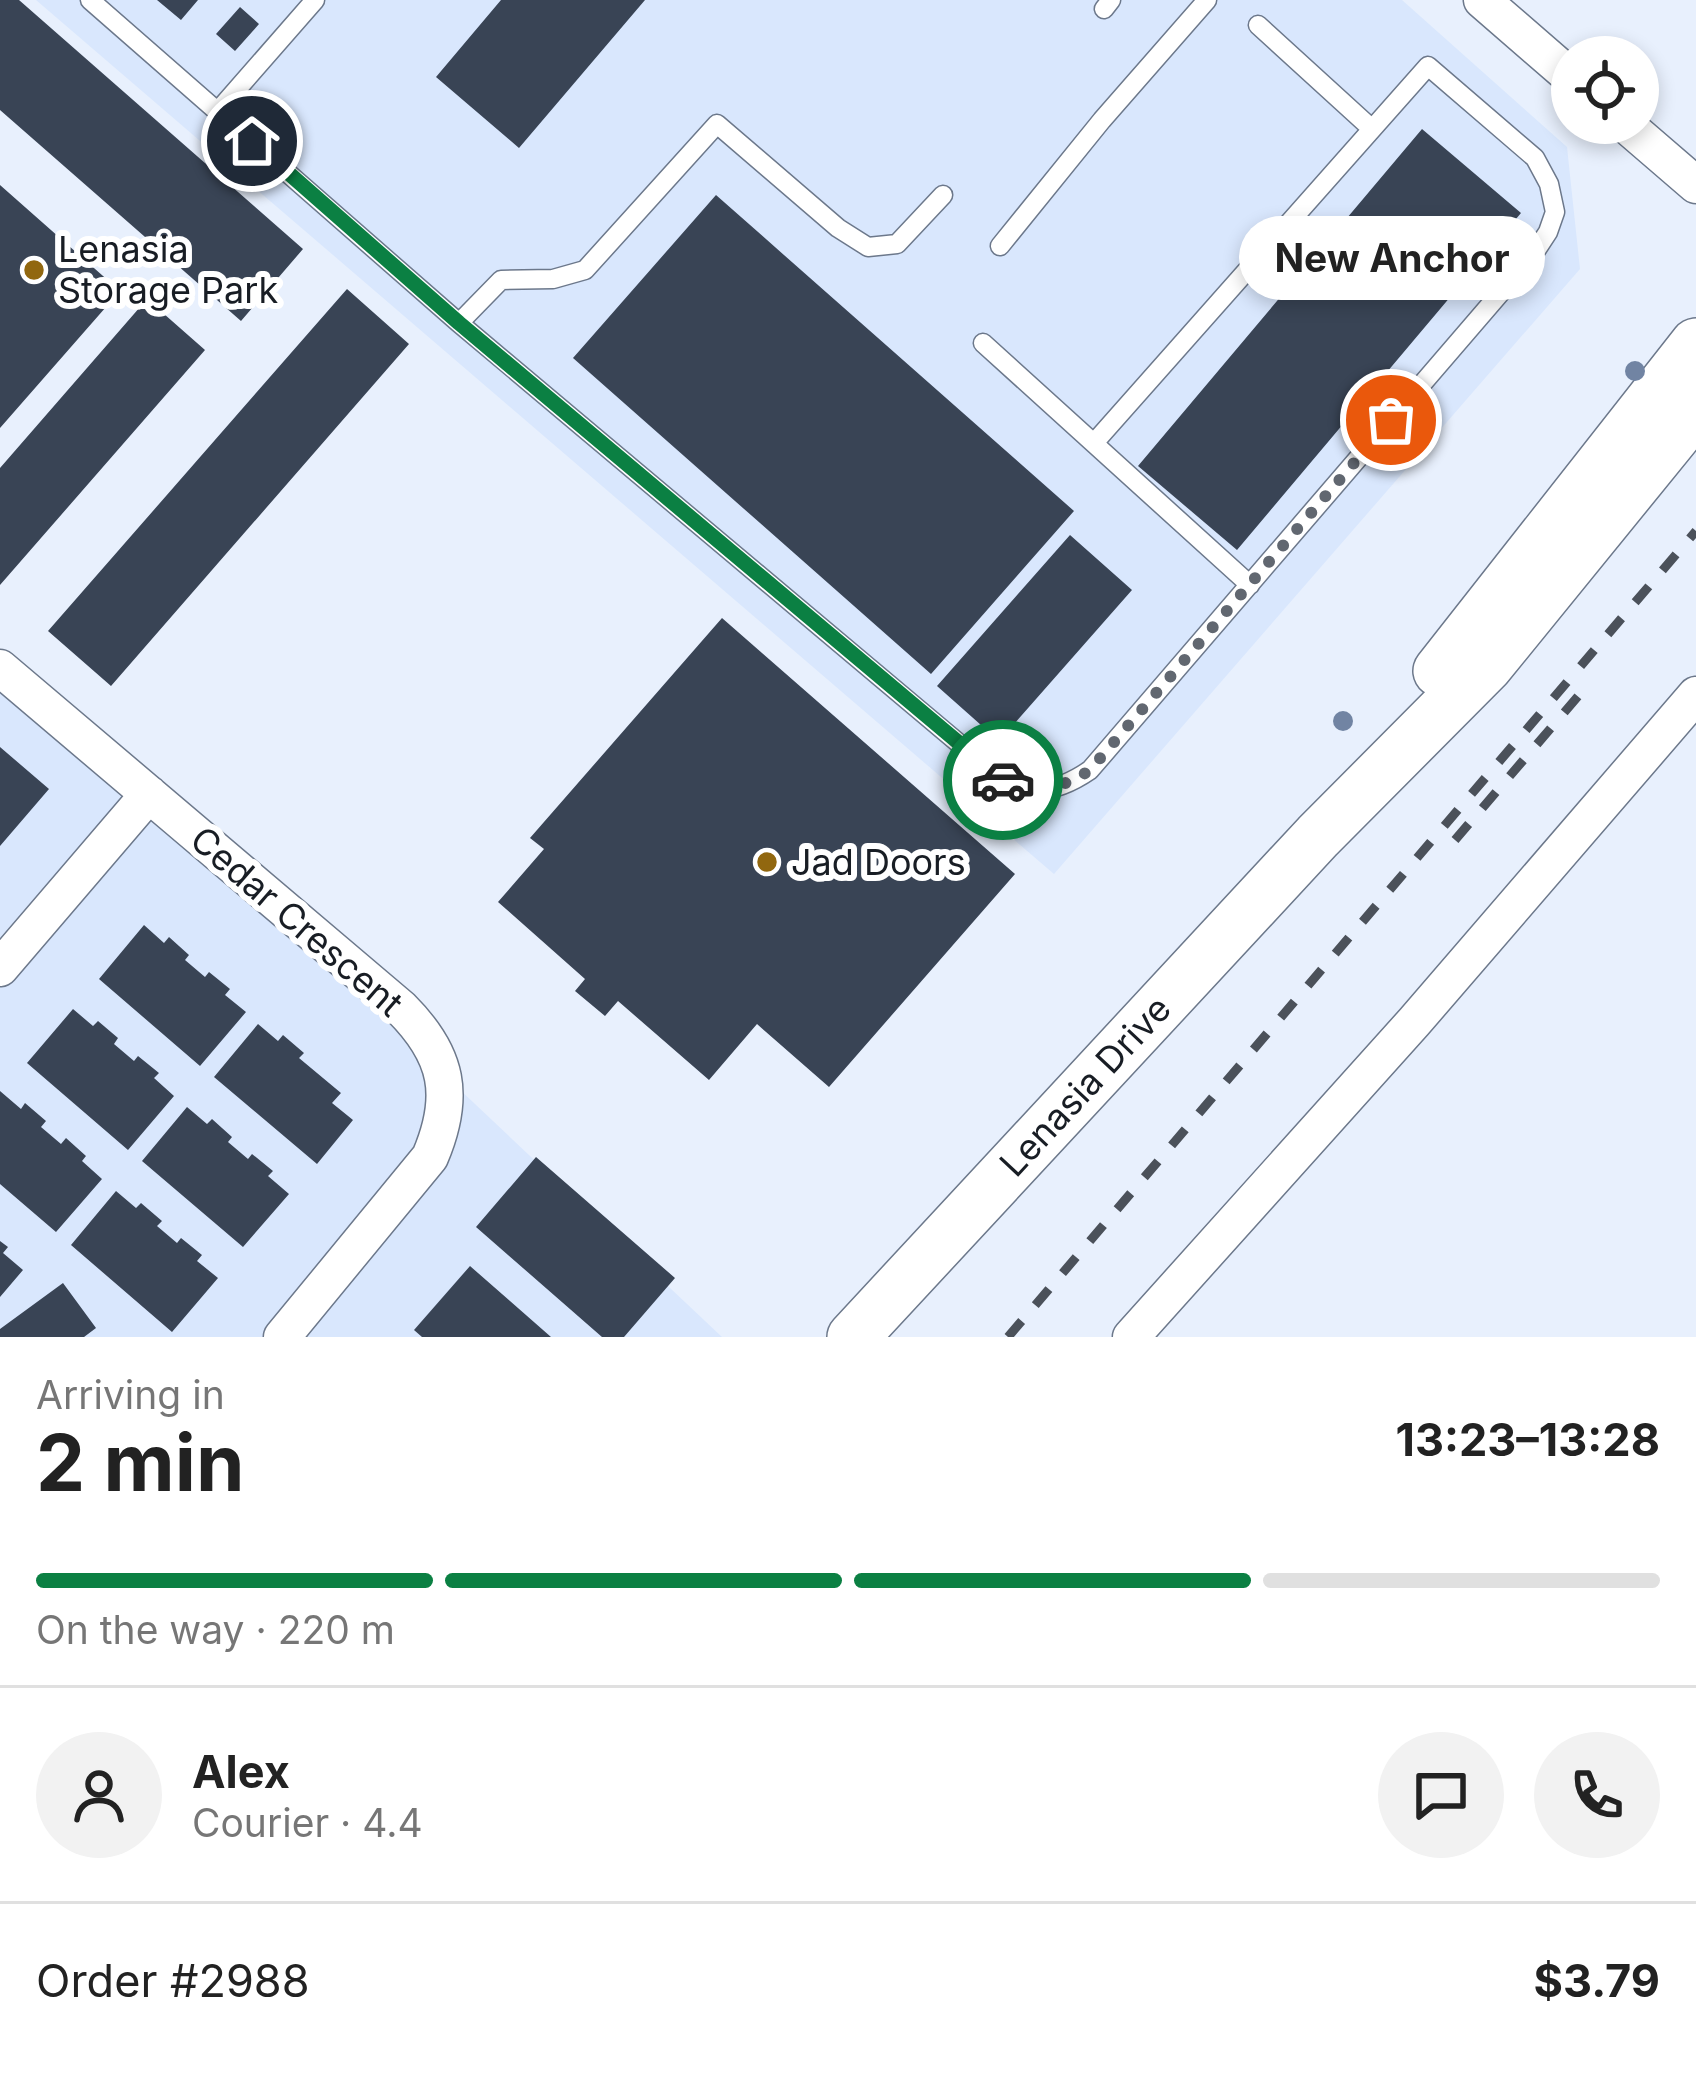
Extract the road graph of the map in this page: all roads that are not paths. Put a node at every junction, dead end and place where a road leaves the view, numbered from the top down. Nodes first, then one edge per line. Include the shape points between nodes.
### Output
1 (90, 0) edge
2 (315, 0) edge
3 (1207, 0) edge
4 (1482, 0) edge
5 (1258, 25) dead end
6 (1551, 60) edge
7 (218, 111) junction
8 (1372, 129) junction
9 (1649, 144) edge
10 (1696, 184) edge
11 (943, 195) dead end
12 (1000, 246) dead end
13 (459, 323) junction
14 (983, 343) dead end
15 (1696, 344) edge
16 (1696, 409) edge
17 (1094, 443) junction
18 (1250, 585) junction
19 (0, 668) edge
20 (1696, 695) edge
21 (148, 794) junction
22 (1318, 836) junction
23 (0, 968) edge
24 (282, 1337) edge
25 (853, 1337) edge
26 (1131, 1337) edge

1 - 7 lane
2 - 7 lane
3 - 12 lane
4 - 6 street
5 - 8 lane
7 - 13 lane
8 - 17 lane
8 - 18 lane via 1428,66 1535,158 1555,212 1533,255
9 - 10 street
11 - 13 lane via 897,244 868,247 717,124 585,270 501,280
13 - 18 lane via 1009,784 1068,785 1090,770
14 - 17 lane
15 - 22 main road
16 - 22 main road via 1486,666
17 - 18 lane
19 - 21 street, Cedar Crescent
20 - 26 street
21 - 23 street
21 - 24 street, Cedar Crescent via 401,1008 438,1060 446,1096 430,1157
22 - 25 main road, Lenasia Drive

